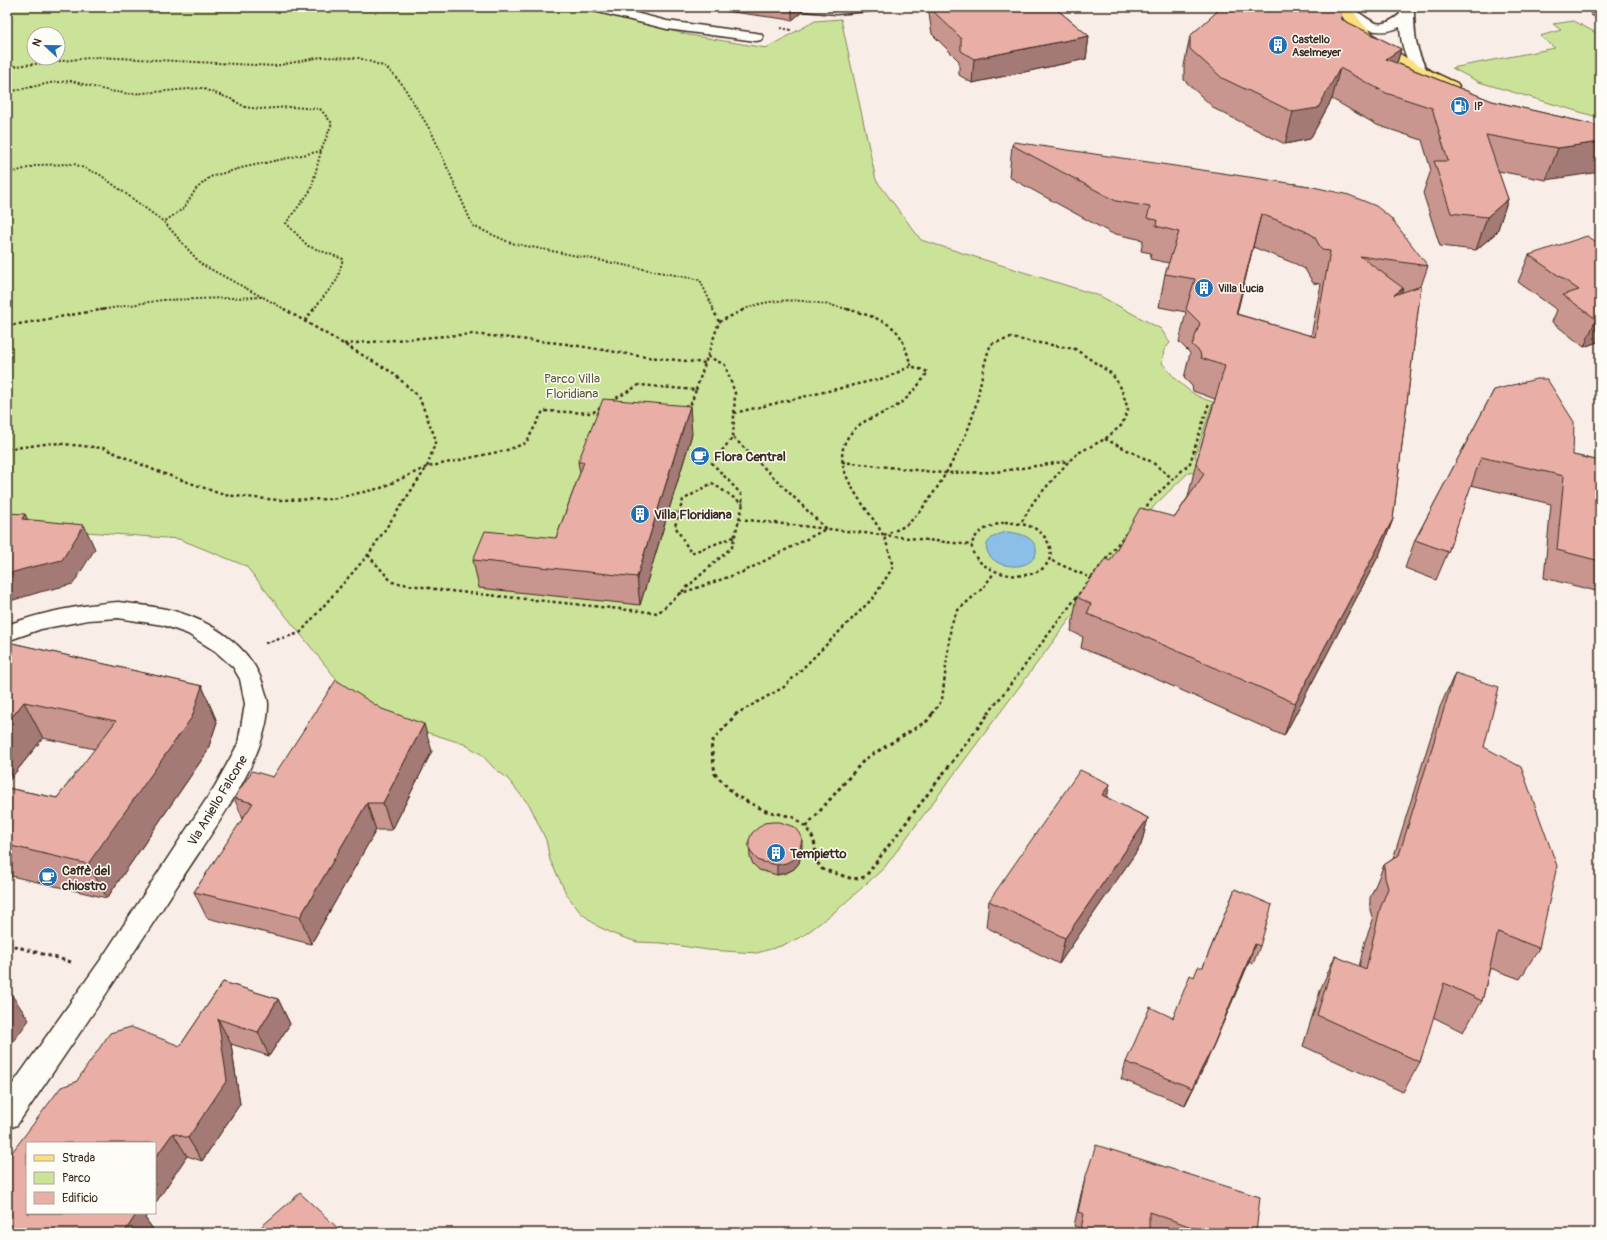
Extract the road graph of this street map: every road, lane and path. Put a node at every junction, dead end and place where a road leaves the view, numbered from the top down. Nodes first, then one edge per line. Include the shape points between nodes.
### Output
1 (595, 7) edge
2 (804, 7) edge
3 (869, 7) edge
4 (1344, 8) edge
5 (1407, 11) edge
6 (782, 27) dead end
7 (792, 30) dead end
8 (756, 37) dead end
9 (7, 67) edge
10 (1422, 73) junction
11 (7, 90) edge
12 (1468, 93) edge
13 (321, 151) junction
14 (7, 174) edge
15 (164, 222) junction
16 (263, 297) junction
17 (305, 321) junction
18 (719, 322) junction
19 (7, 326) edge
20 (344, 344) junction
21 (707, 356) junction
22 (704, 363) junction
23 (911, 366) junction
24 (696, 390) junction
25 (1209, 403) dead end
26 (688, 412) edge
27 (734, 413) junction
28 (733, 437) junction
29 (1105, 439) junction
30 (7, 449) edge
31 (1069, 461) junction
32 (842, 462) junction
33 (427, 467) junction
34 (944, 473) junction
35 (1173, 479) junction
36 (743, 504) junction
37 (668, 512) dead end
38 (678, 513) junction
39 (1138, 517) edge
40 (739, 519) junction
41 (1021, 523) junction
42 (826, 529) junction
43 (1129, 529) edge
44 (884, 535) junction
45 (734, 537) junction
46 (972, 545) junction
47 (368, 555) junction
48 (1050, 560) junction
49 (994, 573) junction
50 (1091, 578) junction
51 (677, 595) junction
52 (7, 633) edge
53 (265, 642) dead end
54 (806, 827) junction
55 (7, 944) edge
56 (71, 962) dead end
57 (7, 1116) edge

1 - 8 street via 667,25
2 - 3 street via 849,11
4 - 5 street via 1357,20 1373,27 1393,25
4 - 10 main road via 1361,31
5 - 10 street via 1411,58
6 - 7 path
9 - 18 path via 98,57 275,66 321,57 359,58 386,67 402,84 432,133 473,226 511,243 700,280
10 - 12 main road
11 - 13 path via 72,81 131,94 201,88 245,107 260,110 291,107 320,110 332,123
13 - 15 path via 210,177 196,189 184,208
13 - 17 path via 311,190 286,223 308,246 343,259 337,280
14 - 15 path via 38,165 74,164 99,174
15 - 16 path via 201,264
16 - 17 path
16 - 19 path via 162,300
17 - 20 path
18 - 21 path
18 - 23 path via 753,306 775,300 819,302 876,319 898,332
20 - 22 path via 472,334
20 - 33 path via 394,373 419,397 436,440
21 - 22 path
21 - 27 path via 725,365 735,393
22 - 24 path
23 - 27 path via 888,377
23 - 32 path via 928,372 911,395 893,408 857,427 845,441 840,456
24 - 26 path
24 - 33 path via 639,385 592,413 543,411 526,444
25 - 35 path via 1190,463
27 - 28 path
28 - 36 path via 712,463 741,494
28 - 42 path
29 - 31 path via 1078,453
29 - 34 path via 1122,425 1128,409 1121,388 1112,374 1075,349 1011,338 991,344 985,357 971,422
29 - 35 path via 1152,462
30 - 33 path via 53,443 103,448 154,470 224,495 278,500 332,499 381,488
31 - 34 path via 995,472
31 - 41 path via 1034,502
32 - 34 path
32 - 44 path via 844,473
33 - 47 path
34 - 44 path via 922,508 906,524
35 - 39 path
36 - 38 path via 712,483 683,500
36 - 40 path
37 - 38 path
38 - 45 path via 675,526 691,553
40 - 42 path
40 - 45 path
41 - 46 path via 988,525 977,534
41 - 48 path via 1036,529 1047,538 1052,549
42 - 44 path
42 - 51 path via 743,572
43 - 50 path
44 - 46 path
44 - 54 path via 894,567 874,596 784,687 738,712 711,743 715,774 736,796 766,811 793,817
45 - 51 path via 732,547
46 - 49 path via 973,556
47 - 51 path via 392,582 441,590 658,612
47 - 53 path via 300,633
48 - 49 path via 1041,570 1027,575 1010,577
48 - 50 path
49 - 54 path via 983,588 957,611 951,624 942,700 927,721 865,759
50 - 54 path via 864,877 853,879 822,869 817,862 814,840
52 - 57 street, Via Aniello Falcone via 38,622 88,612 118,610 166,617 196,628 223,645 241,661 251,679 257,704 250,744 224,793 111,966
55 - 56 path

